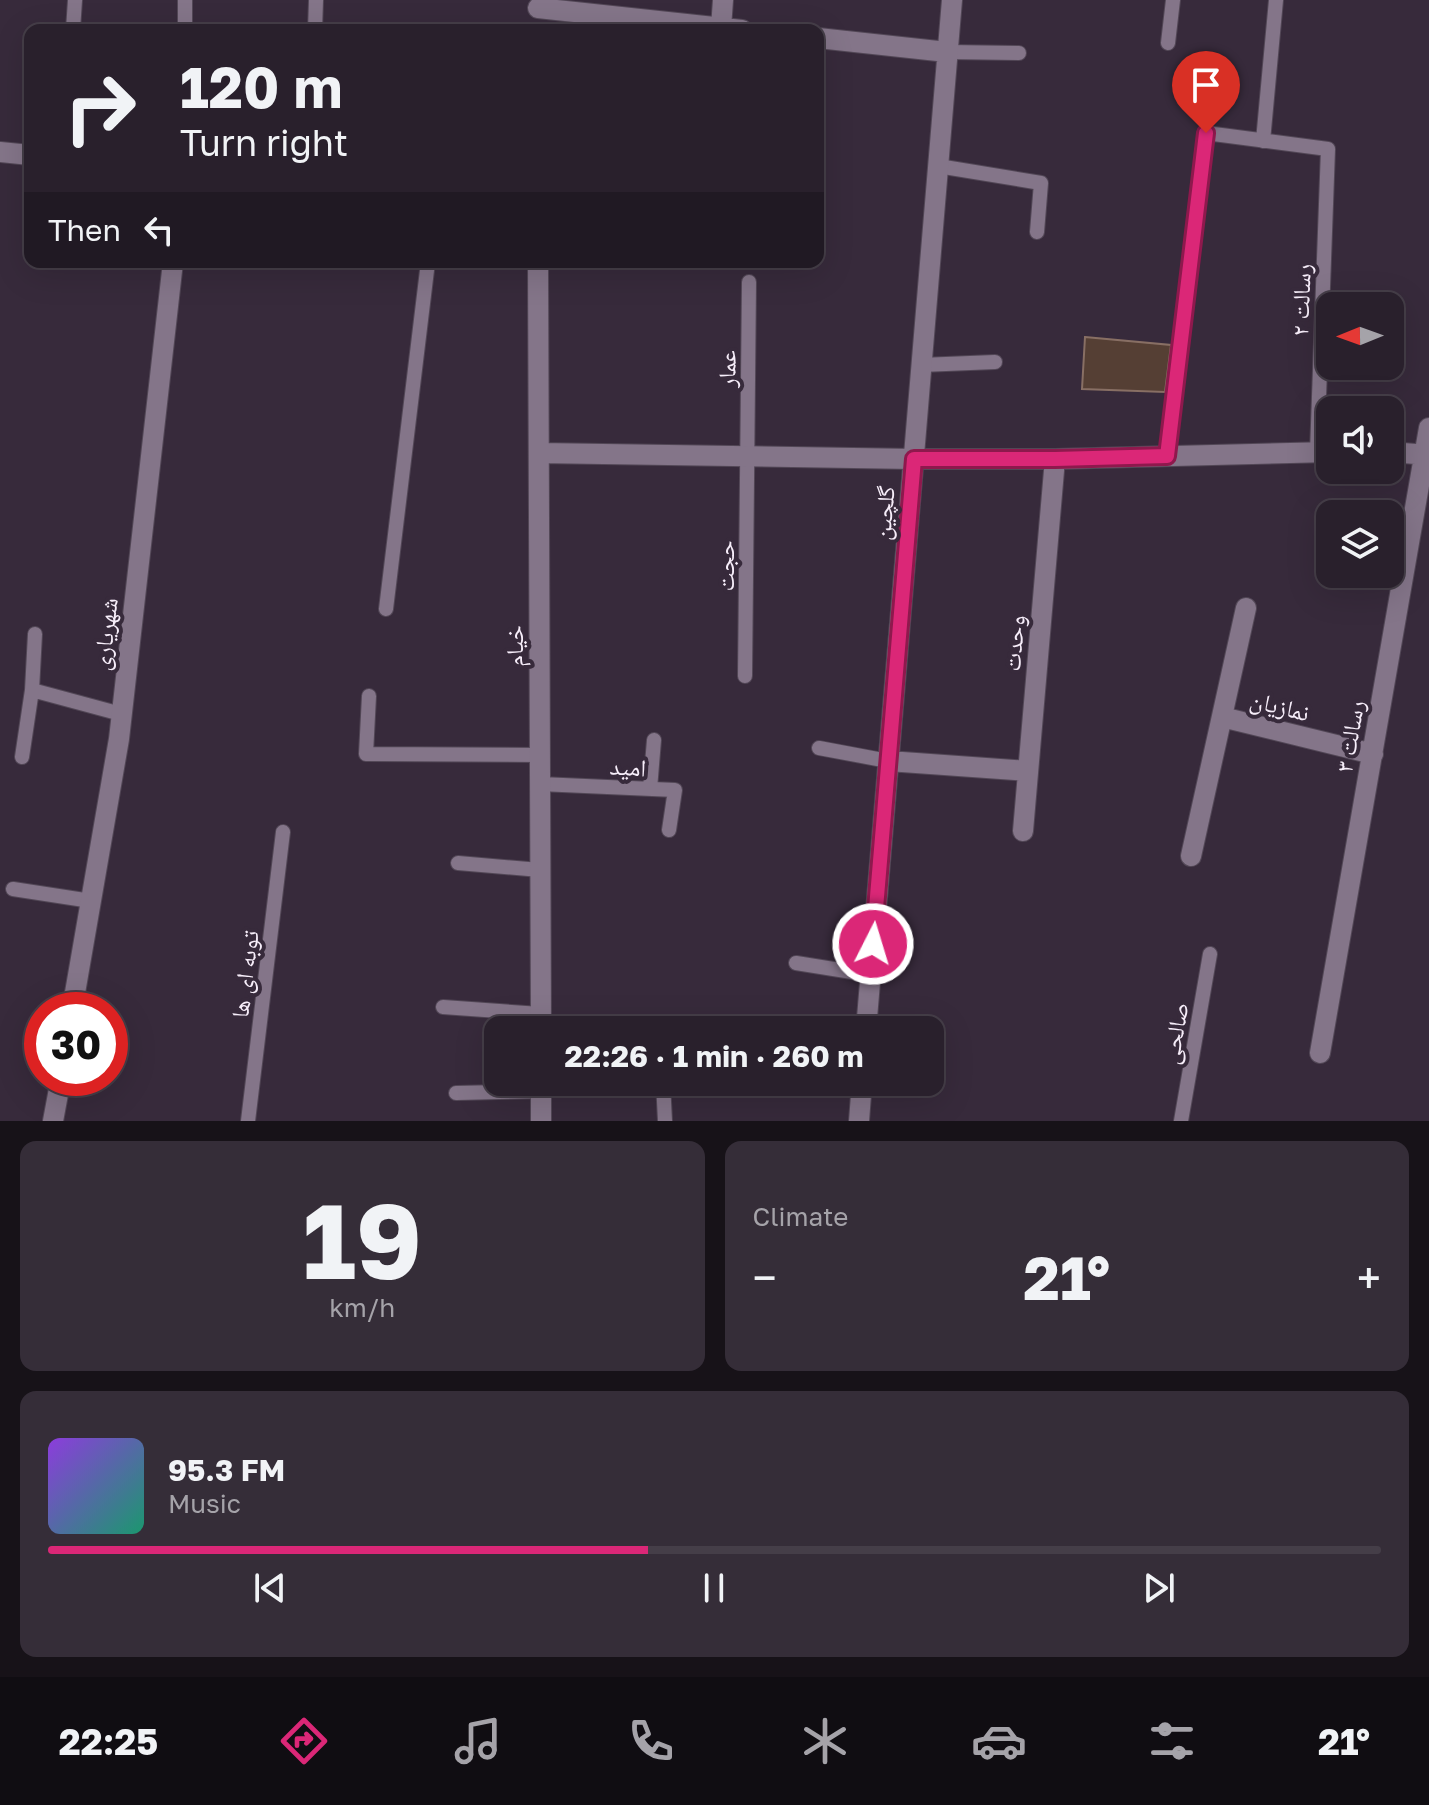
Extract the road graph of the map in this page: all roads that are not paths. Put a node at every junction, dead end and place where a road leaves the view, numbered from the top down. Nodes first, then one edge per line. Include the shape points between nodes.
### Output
1 (75, 0) edge
2 (185, 0) edge
3 (316, 0) edge
4 (723, 0) edge
5 (952, 0) edge
6 (1173, 0) edge
7 (1276, 0) edge
8 (538, 4) edge
9 (73, 24) edge
10 (185, 24) edge
11 (315, 24) edge
12 (692, 24) edge
13 (730, 24) edge
14 (824, 39) edge
15 (1168, 43) dead end
16 (947, 52) junction
17 (1019, 53) dead end
18 (1263, 141) junction
19 (0, 152) edge
20 (24, 154) edge
21 (938, 166) junction
22 (1037, 232) dead end
23 (172, 268) edge
24 (427, 268) edge
25 (538, 268) edge
26 (749, 282) dead end
27 (995, 362) dead end
28 (921, 365) junction
29 (1324, 396) edge
30 (1429, 428) edge
31 (1316, 452) edge
32 (539, 453) junction
33 (1404, 453) edge
34 (1427, 454) edge
35 (1167, 456) junction
36 (746, 457) junction
37 (914, 459) junction
38 (1055, 459) junction
39 (1246, 608) dead end
40 (386, 609) dead end
41 (35, 634) dead end
42 (745, 676) dead end
43 (32, 690) junction
44 (369, 696) dead end
45 (121, 714) junction
46 (1222, 717) junction
47 (654, 740) dead end
48 (819, 748) dead end
49 (1373, 754) junction
50 (540, 755) junction
51 (22, 757) dead end
52 (888, 761) junction
53 (1028, 771) junction
54 (540, 784) junction
55 (650, 789) junction
56 (669, 830) dead end
57 (1023, 831) dead end
58 (283, 832) dead end
59 (1191, 856) dead end
60 (458, 863) dead end
61 (540, 870) junction
62 (13, 889) dead end
63 (91, 901) junction
64 (1210, 954) dead end
65 (796, 963) dead end
66 (871, 975) junction
67 (75, 992) edge
68 (443, 1007) dead end
69 (501, 1016) edge
70 (540, 1016) edge
71 (867, 1016) edge
72 (1320, 1053) dead end
73 (484, 1091) edge
74 (456, 1093) dead end
75 (58, 1096) edge
76 (541, 1096) edge
77 (664, 1096) edge
78 (861, 1096) edge
79 (53, 1121) edge
80 (248, 1121) edge
81 (541, 1121) edge
82 (665, 1121) edge
83 (859, 1121) edge
84 (1181, 1121) edge

1 - 9 lane
2 - 10 lane
3 - 11 lane
4 - 13 street
5 - 16 street, گلچین
6 - 15 lane
7 - 18 lane
8 - 12 street
14 - 16 street
16 - 17 lane
16 - 21 street, گلچین
18 - 29 lane, رسالت ۲ via 1328,149
18 - 35 lane via 1206,133
19 - 20 street
21 - 22 lane via 1041,183
21 - 28 street, گلچین
23 - 45 street, شهریاری
24 - 40 lane
25 - 32 street, خیام
26 - 36 lane, عمار
27 - 28 lane
28 - 37 street, گلچین
30 - 34 street, رسالت ۳
31 - 35 street
32 - 36 street
32 - 50 street, خیام
33 - 34 street
34 - 49 street, رسالت ۳
35 - 38 street
36 - 37 street
36 - 42 lane, حجت
37 - 38 street
37 - 52 street, گلچین
38 - 53 street, وحدت
39 - 46 street
41 - 43 lane
43 - 45 lane
43 - 51 lane
44 - 50 lane via 366,754
45 - 63 street, شهریاری
46 - 49 street, نمازیان
46 - 59 street
47 - 55 lane
48 - 52 lane
49 - 72 street, رسالت ۳
50 - 54 street, خیام
52 - 53 street
52 - 66 street, گلچین
53 - 57 street, وحدت
54 - 55 lane, امید
54 - 61 street, خیام
55 - 56 lane, امید via 675,790
58 - 80 lane, توبه ای ها
60 - 61 lane
61 - 70 street, خیام
62 - 63 lane
63 - 67 street, شهریاری
64 - 84 lane, صالحی
65 - 66 lane
66 - 71 street, گلچین
68 - 69 lane
73 - 74 lane
75 - 79 street
76 - 81 street
77 - 82 lane
78 - 83 street

